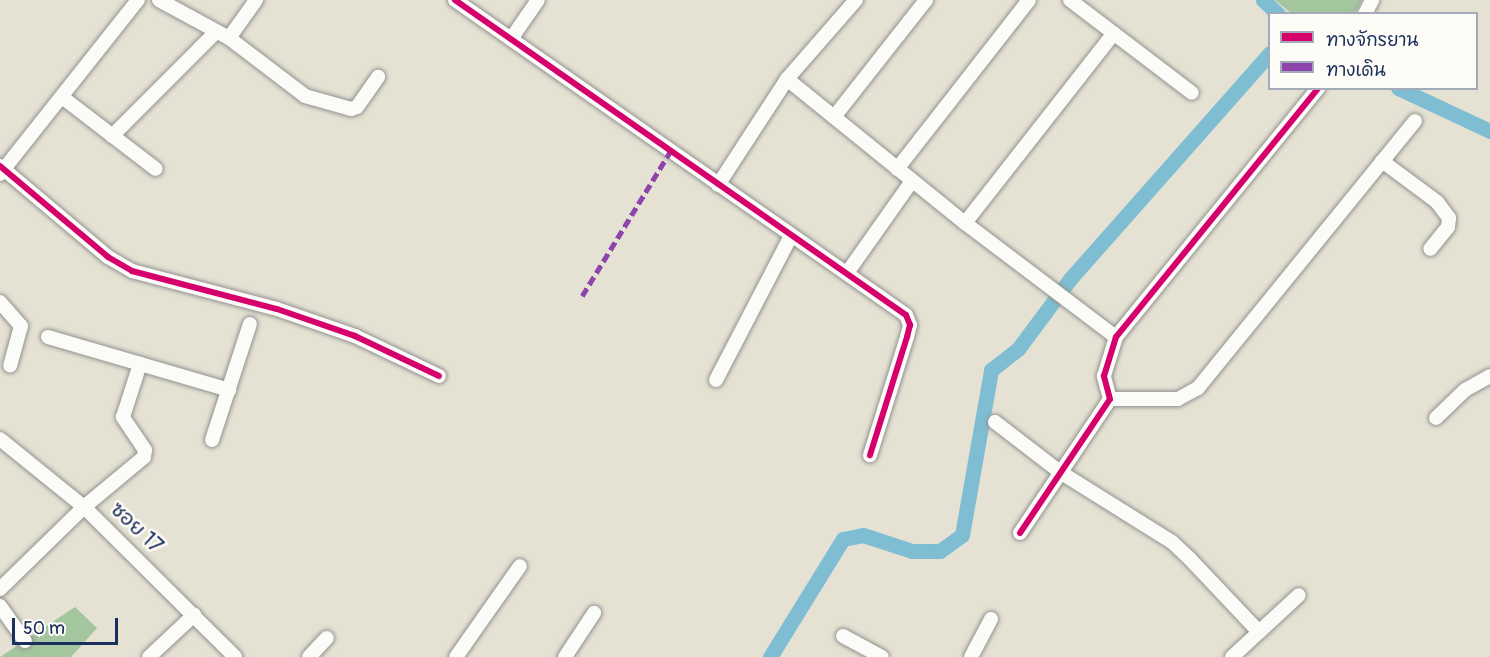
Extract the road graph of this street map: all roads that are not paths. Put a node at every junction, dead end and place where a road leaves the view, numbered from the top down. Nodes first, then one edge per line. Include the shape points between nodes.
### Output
1 (138, 0) edge
2 (159, 0) edge
3 (256, 0) edge
4 (455, 0) edge
5 (538, 0) edge
6 (856, 0) edge
7 (926, 0) edge
8 (1029, 0) edge
9 (1070, 0) edge
10 (1114, 33) junction
11 (222, 35) junction
12 (511, 39) junction
13 (378, 77) dead end
14 (787, 79) junction
15 (1316, 90) edge
16 (1192, 93) dead end
17 (62, 97) junction
18 (834, 117) junction
19 (1414, 121) dead end
20 (112, 135) junction
21 (1382, 161) junction
22 (156, 169) dead end
23 (897, 169) junction
24 (1, 170) edge
25 (912, 181) junction
26 (718, 185) junction
27 (965, 223) junction
28 (791, 236) junction
29 (1430, 249) dead end
30 (848, 273) junction
31 (0, 302) edge
32 (250, 324) dead end
33 (48, 337) dead end
34 (1116, 337) junction
35 (140, 364) junction
36 (10, 366) dead end
37 (439, 376) dead end
38 (1490, 376) edge
39 (716, 380) dead end
40 (229, 390) junction
41 (1110, 399) junction
42 (1436, 418) dead end
43 (995, 422) dead end
44 (0, 439) edge
45 (212, 440) dead end
46 (870, 455) dead end
47 (1060, 472) junction
48 (84, 507) junction
49 (1020, 533) dead end
50 (520, 566) dead end
51 (0, 589) edge
52 (1299, 595) dead end
53 (0, 606) edge
54 (594, 613) dead end
55 (195, 615) junction
56 (991, 618) dead end
57 (1259, 632) junction
58 (843, 636) dead end
59 (327, 638) dead end
60 (25, 641) dead end
61 (149, 657) edge
62 (234, 657) edge
63 (309, 657) edge
64 (456, 657) edge
65 (564, 657) edge
66 (882, 657) edge
67 (971, 657) edge
68 (1232, 657) edge

1 - 17 street
2 - 11 street
3 - 11 street
4 - 12 street
5 - 12 street
6 - 14 street
7 - 18 street
8 - 23 street
9 - 10 street
10 - 16 street
10 - 27 street
11 - 13 street via 305,96 351,109 357,107
11 - 20 street
12 - 26 street
14 - 18 street
14 - 26 street
15 - 34 street
17 - 20 street
17 - 24 street
18 - 23 street
19 - 21 street
20 - 22 street
21 - 29 street via 1437,202 1449,218 1448,227
21 - 41 street via 1190,396
23 - 25 street
24 - 37 street via 108,257 132,271 277,309 355,336
25 - 27 street
25 - 30 street
26 - 28 street
27 - 34 street
28 - 30 street
28 - 39 street
30 - 46 street via 897,307 910,325
31 - 36 street via 21,326
32 - 40 street
33 - 35 street
34 - 41 street via 1104,376
35 - 40 street
35 - 48 street via 123,417 145,450 144,457
38 - 42 street via 1465,390
40 - 45 street
41 - 47 street
43 - 47 street
44 - 48 street, ซอย 17
47 - 49 street
47 - 57 street via 1172,542
48 - 51 street
48 - 55 street, ซอย 17
50 - 64 street
52 - 57 street
53 - 60 street
54 - 65 street
55 - 61 street
55 - 62 street, ซอย 17
56 - 67 street
57 - 68 street
58 - 66 street
59 - 63 street

